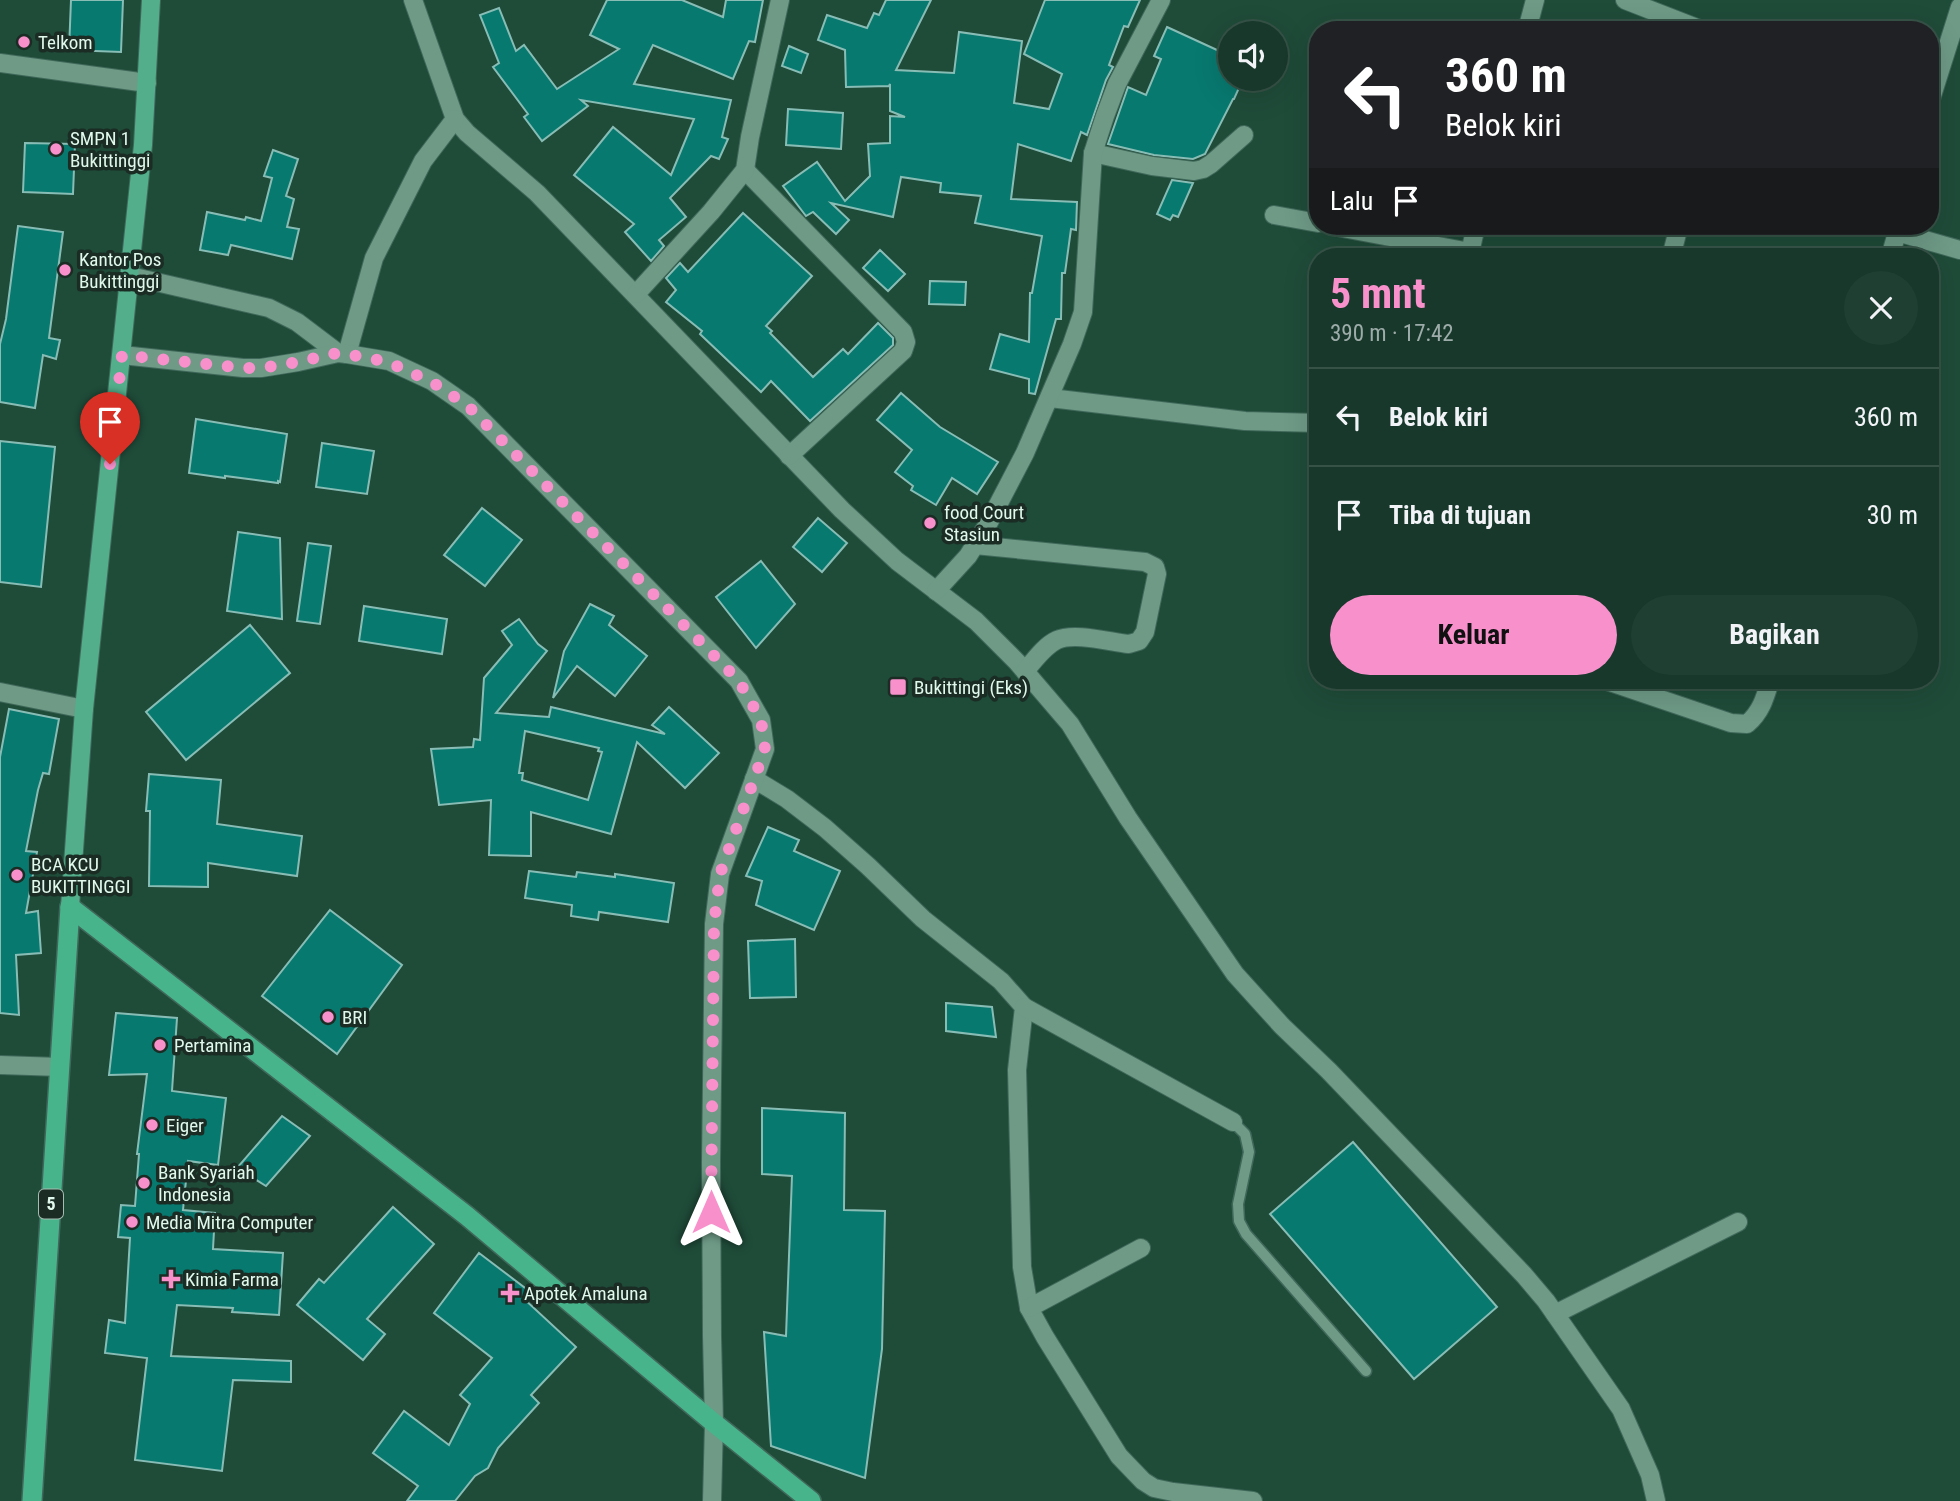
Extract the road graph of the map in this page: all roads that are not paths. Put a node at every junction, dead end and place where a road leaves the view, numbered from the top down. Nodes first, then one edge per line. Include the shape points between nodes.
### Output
1 (151, 0) edge
2 (413, 0) edge
3 (780, 0) edge
4 (1161, 0) edge
5 (1535, 0) edge
6 (1625, 0) edge
7 (1960, 7) edge
8 (1529, 21) edge
9 (1679, 21) edge
10 (0, 63) edge
11 (1939, 74) edge
12 (147, 83) junction
13 (455, 119) junction
14 (1244, 135) dead end
15 (1093, 153) junction
16 (745, 170) junction
17 (1274, 215) dead end
18 (1309, 221) edge
19 (1375, 235) edge
20 (1916, 235) edge
21 (1437, 248) edge
22 (1960, 250) edge
23 (130, 276) junction
24 (636, 295) junction
25 (342, 353) junction
26 (122, 355) junction
27 (1050, 398) junction
28 (1309, 423) edge
29 (789, 456) junction
30 (975, 545) junction
31 (936, 592) junction
32 (1025, 671) junction
33 (1631, 689) edge
34 (1768, 689) edge
35 (0, 692) edge
36 (84, 709) junction
37 (754, 779) junction
38 (70, 908) junction
39 (1024, 1007) junction
40 (0, 1065) edge
41 (60, 1067) junction
42 (1233, 1122) joint
43 (1738, 1222) dead end
44 (1142, 1248) dead end
45 (1029, 1308) junction
46 (1555, 1314) junction
47 (1366, 1371) dead end
48 (714, 1423) junction
49 (32, 1501) edge
50 (712, 1501) edge
51 (811, 1501) edge
52 (1253, 1501) edge
53 (1656, 1501) edge

1 - 12 main road
2 - 13 street
3 - 16 street
4 - 15 street via 1117,84
5 - 8 street
6 - 9 street
7 - 11 street
10 - 12 street
12 - 23 main road
13 - 24 street via 537,193
13 - 25 street via 423,161 374,258
14 - 15 street via 1212,164 1194,171
15 - 27 street via 1083,312
16 - 24 street
16 - 29 street via 903,332 906,342 903,351
17 - 18 street
19 - 21 street
20 - 22 street
23 - 25 street via 269,308
23 - 26 main road
24 - 29 street
25 - 26 street via 261,368
25 - 37 street via 388,362 432,382 468,406 739,681 761,720 765,749
26 - 36 main road
27 - 28 street via 1245,421
27 - 30 street
29 - 31 street via 851,519
30 - 31 street
30 - 32 street via 1145,562 1155,567 1145,632 1139,641 1129,644 1069,636 1049,645
31 - 32 street via 976,621
32 - 46 street via 1070,724 1135,830 1235,974 1524,1275
33 - 34 street via 1731,723 1747,724 1756,717
35 - 36 street
36 - 38 main road
37 - 39 street via 825,828 923,919 1001,981
37 - 48 street via 720,874 714,924
38 - 41 highway, 5
38 - 48 highway via 467,1216
39 - 42 street
39 - 45 street via 1017,1083 1022,1267
40 - 41 street
41 - 49 highway, 5
42 - 47 lane via 1245,1134 1249,1152 1239,1221
43 - 46 street
44 - 45 street
45 - 52 street via 1119,1456 1143,1481 1173,1492
46 - 53 street via 1621,1409 1650,1475
48 - 50 street
48 - 51 highway

